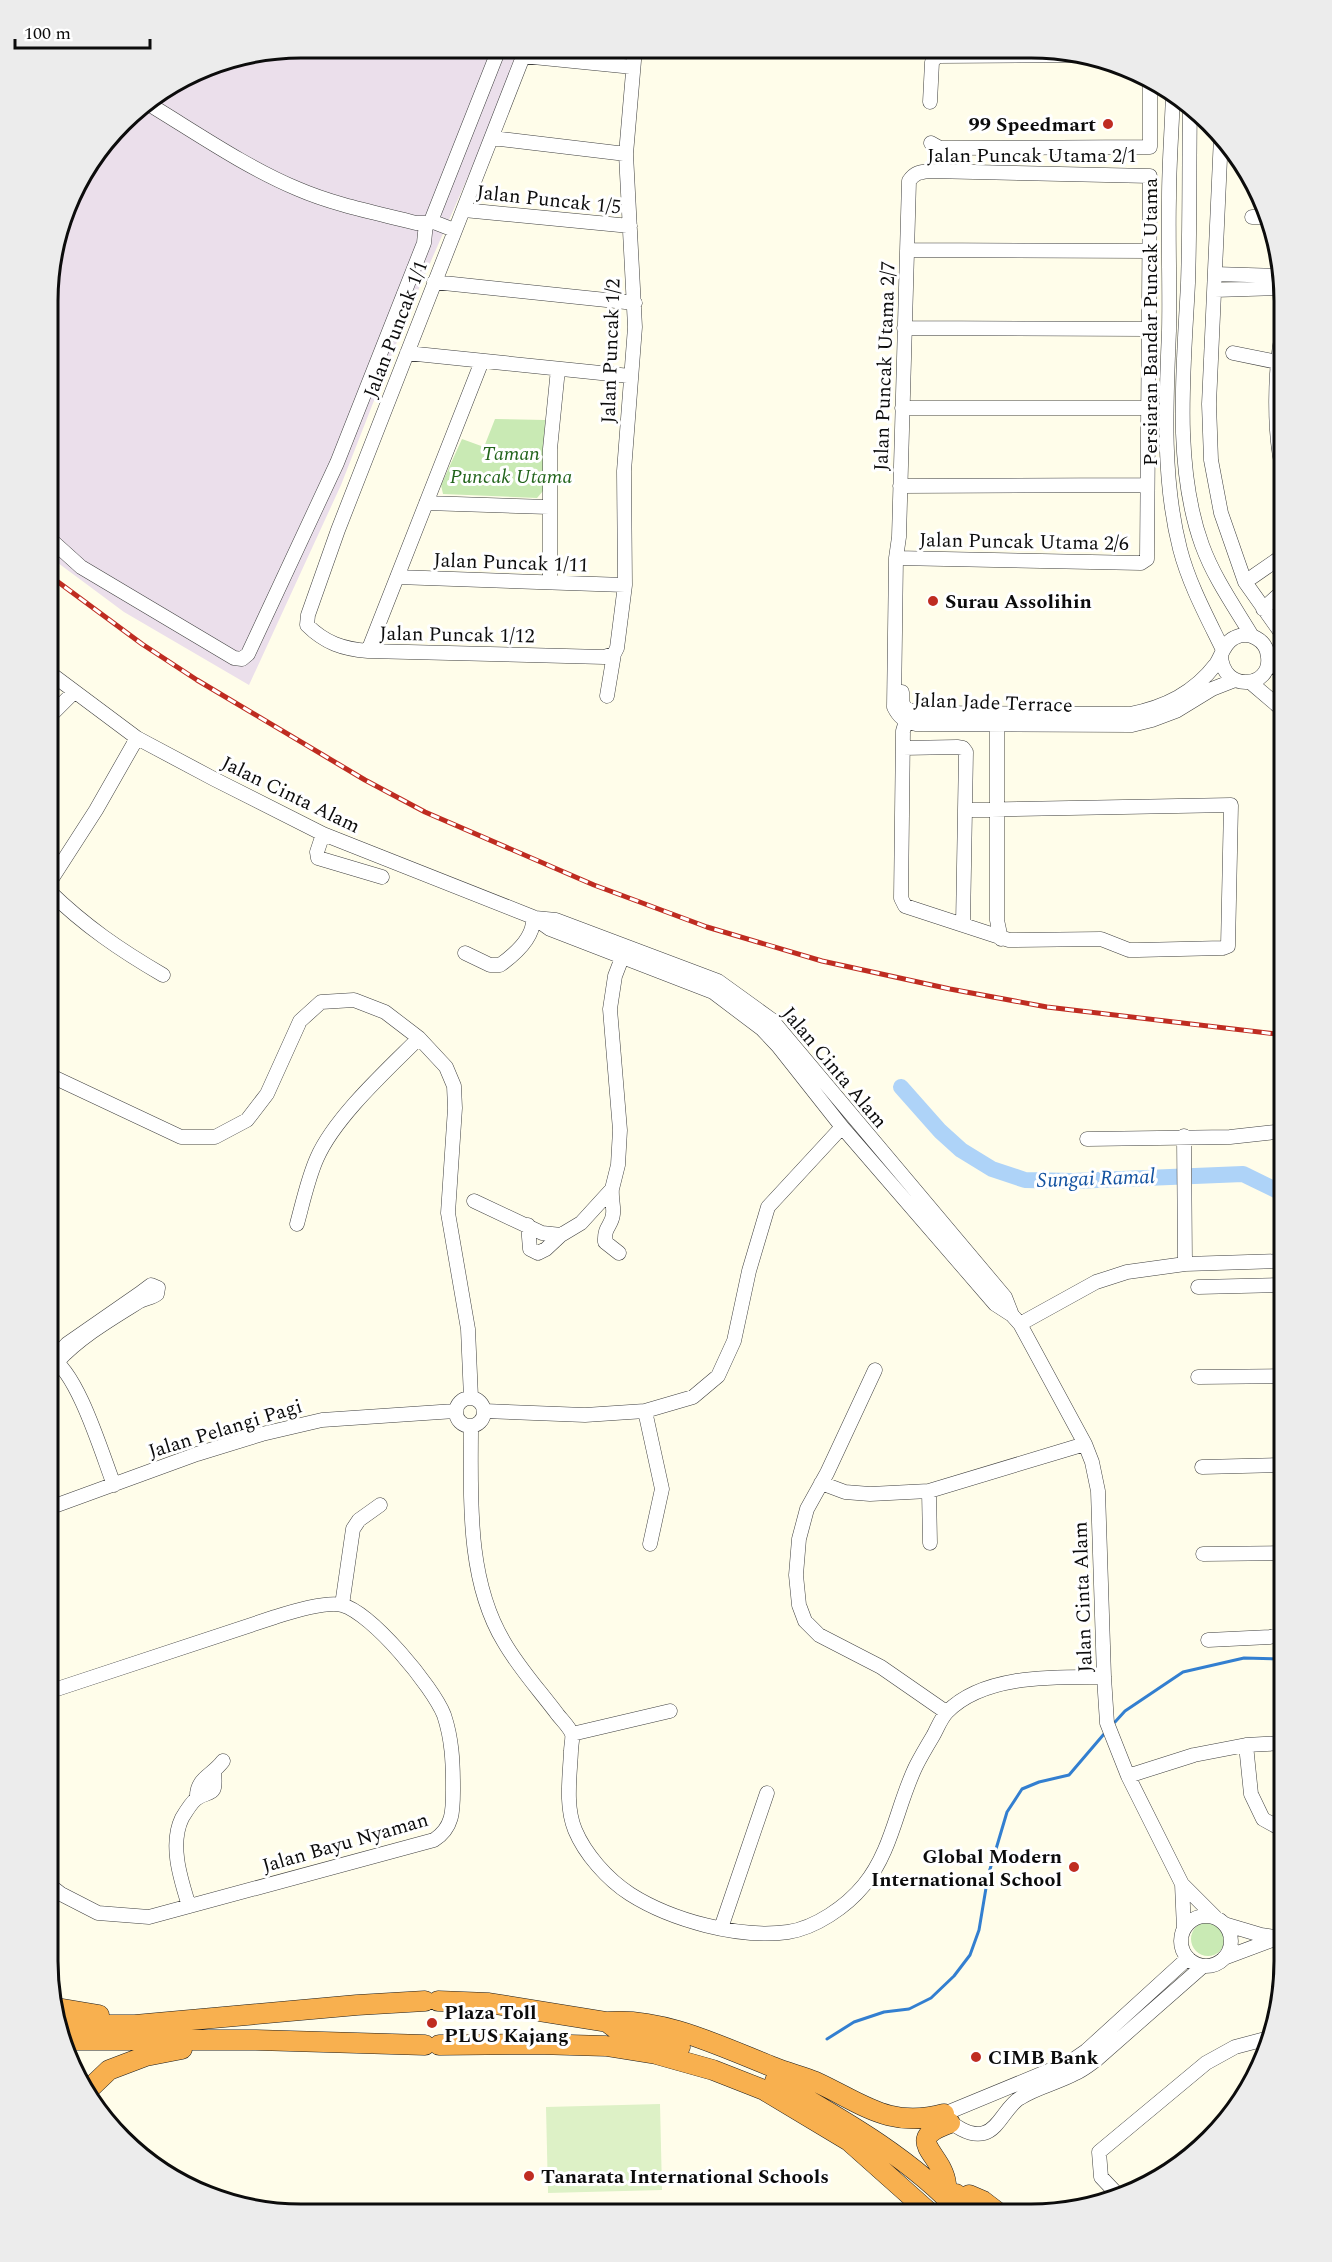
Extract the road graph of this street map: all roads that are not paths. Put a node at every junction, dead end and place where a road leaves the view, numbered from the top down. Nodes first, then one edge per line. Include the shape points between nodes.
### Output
1 (495, 58) edge
2 (523, 58) edge
3 (568, 58) edge
4 (634, 58) edge
5 (935, 58) edge
6 (633, 67) junction
7 (1150, 90) edge
8 (930, 102) dead end
9 (1172, 104) edge
10 (1173, 105) edge
11 (155, 108) edge
12 (1190, 118) edge
13 (492, 138) junction
14 (931, 143) dead end
15 (1150, 147) junction
16 (1220, 151) edge
17 (626, 154) junction
18 (913, 175) joint
19 (1169, 198) junction
20 (464, 210) junction
21 (1252, 217) dead end
22 (1258, 217) edge
23 (429, 222) junction
24 (630, 226) junction
25 (454, 230) junction
26 (906, 250) junction
27 (1150, 251) junction
28 (1215, 274) junction
29 (1272, 276) edge
30 (434, 282) junction
31 (1273, 288) edge
32 (1215, 290) junction
33 (635, 303) junction
34 (904, 328) junction
35 (1148, 329) junction
36 (407, 353) junction
37 (1233, 354) dead end
38 (482, 361) junction
39 (1274, 368) edge
40 (558, 369) junction
41 (630, 376) junction
42 (902, 408) junction
43 (1147, 408) junction
44 (1147, 485) junction
45 (900, 486) junction
46 (426, 503) junction
47 (549, 507) junction
48 (58, 546) edge
49 (899, 558) junction
50 (1274, 562) edge
51 (397, 577) junction
52 (550, 582) junction
53 (1245, 582) junction
54 (625, 585) junction
55 (1274, 599) edge
56 (1263, 609) junction
57 (1274, 624) edge
58 (307, 625) joint
59 (1252, 636) junction
60 (368, 651) junction
61 (1222, 653) junction
62 (614, 654) junction
63 (1269, 661) junction
64 (1274, 665) edge
65 (58, 679) edge
66 (1235, 680) junction
67 (1250, 682) junction
68 (74, 692) junction
69 (607, 696) dead end
70 (1274, 702) edge
71 (58, 708) edge
72 (986, 713) junction
73 (1012, 713) junction
74 (906, 721) junction
75 (997, 724) junction
76 (137, 738) junction
77 (903, 748) junction
78 (997, 809) junction
79 (965, 810) junction
80 (323, 834) junction
81 (58, 869) edge
82 (382, 877) dead end
83 (58, 900) edge
84 (533, 917) junction
85 (963, 924) junction
86 (1001, 939) junction
87 (625, 951) junction
88 (465, 953) dead end
89 (163, 975) dead end
90 (419, 1038) junction
91 (58, 1079) edge
92 (842, 1127) junction
93 (1274, 1132) edge
94 (1087, 1139) dead end
95 (1184, 1139) junction
96 (612, 1189) junction
97 (474, 1200) dead end
98 (297, 1224) dead end
99 (528, 1225) junction
100 (561, 1235) junction
101 (619, 1253) dead end
102 (1274, 1261) edge
103 (1185, 1264) junction
104 (1274, 1285) edge
105 (1198, 1287) dead end
106 (1016, 1320) junction
107 (58, 1354) edge
108 (58, 1356) edge
109 (58, 1366) edge
110 (875, 1370) dead end
111 (1274, 1376) edge
112 (1198, 1377) dead end
113 (471, 1398) junction
114 (455, 1411) junction
115 (484, 1411) junction
116 (645, 1412) junction
117 (471, 1426) junction
118 (1085, 1444) junction
119 (1274, 1465) edge
120 (1202, 1467) dead end
121 (821, 1484) junction
122 (114, 1485) junction
123 (929, 1491) junction
124 (58, 1505) edge
125 (380, 1505) dead end
126 (930, 1543) dead end
127 (650, 1544) dead end
128 (1274, 1553) edge
129 (1203, 1554) dead end
130 (342, 1605) junction
131 (1274, 1636) edge
132 (1208, 1640) dead end
133 (1104, 1677) junction
134 (58, 1689) edge
135 (670, 1711) dead end
136 (946, 1712) junction
137 (572, 1734) junction
138 (1274, 1744) edge
139 (1246, 1745) junction
140 (219, 1767) dead end
141 (1128, 1776) junction
142 (767, 1793) dead end
143 (1274, 1825) edge
144 (1182, 1884) junction
145 (58, 1892) edge
146 (189, 1906) junction
147 (1220, 1921) junction
148 (721, 1928) junction
149 (1184, 1929) junction
150 (1274, 1936) edge
151 (1274, 1940) edge
152 (1188, 1958) junction
153 (1224, 1958) junction
154 (1203, 1966) junction
155 (63, 2009) edge
156 (181, 2020) junction
157 (607, 2022) junction
158 (68, 2025) edge
159 (71, 2040) edge
160 (256, 2040) junction
161 (1260, 2040) edge
162 (775, 2068) junction
163 (93, 2085) edge
164 (965, 2106) junction
165 (805, 2114) junction
166 (953, 2123) junction
167 (950, 2188) junction
168 (1113, 2189) edge
169 (902, 2204) edge
170 (920, 2204) edge
171 (951, 2204) edge
172 (968, 2204) edge
173 (988, 2204) edge

1 - 23 street
2 - 13 street, Jalan Puncak 1/1
3 - 6 street
4 - 6 street, Jalan Puncak 1/2
5 - 8 street
6 - 17 street, Jalan Puncak 1/2
7 - 15 street
9 - 15 street via 1167,132
10 - 19 street, Persiaran Bandar Puncak Utama
11 - 23 street via 297,189 416,223
12 - 59 street, Persiaran Bandar Puncak Utama via 1182,388 1187,479 1201,544 1216,578
13 - 17 street
13 - 20 street, Jalan Puncak 1/1
14 - 15 street via 940,148
15 - 19 street via 1162,155 1167,165
16 - 28 street
17 - 24 street, Jalan Puncak 1/2
18 - 26 street, Jalan Puncak Utama 2/7 via 908,188
18 - 27 street, Jalan Puncak Utama 2/1 via 930,171 1150,176
19 - 61 street, Persiaran Bandar Puncak Utama via 1166,386 1175,525 1193,588
20 - 24 street, Jalan Puncak 1/5
20 - 25 street, Jalan Puncak 1/1
21 - 22 street
23 - 25 street
23 - 48 street via 338,463 248,654 242,659 234,658 81,567
24 - 33 street, Jalan Puncak 1/2
25 - 30 street, Jalan Puncak 1/1
26 - 27 street
26 - 34 street, Jalan Puncak Utama 2/7
27 - 35 street
28 - 29 street
28 - 32 street
30 - 33 street
30 - 36 street, Jalan Puncak 1/1
31 - 32 street
32 - 53 street via 1209,404 1211,460 1221,513
33 - 41 street, Jalan Puncak 1/2
34 - 35 street
34 - 42 street, Jalan Puncak Utama 2/7
35 - 43 street
36 - 38 street
36 - 58 street, Jalan Puncak 1/1 via 338,530
37 - 39 street
38 - 40 street
38 - 46 street
40 - 41 street
40 - 47 street
41 - 54 street, Jalan Puncak 1/2 via 624,471
42 - 43 street
42 - 45 street, Jalan Puncak Utama 2/7
43 - 44 street
44 - 45 street
44 - 49 street, Jalan Puncak Utama 2/6 via 1145,562
45 - 49 street, Jalan Puncak Utama 2/7
46 - 47 street
46 - 51 street
47 - 52 street
49 - 72 street, Jalan Jade Terrace via 905,708 917,713
49 - 74 street, Jalan Jade Terrace via 894,707
50 - 53 street
51 - 52 street, Jalan Puncak 1/11
51 - 60 street
52 - 54 street, Jalan Puncak 1/11
53 - 56 street
54 - 62 street, Jalan Puncak 1/2
55 - 56 street
56 - 57 street
58 - 60 street, Jalan Puncak 1/12 via 343,649
59 - 61 street via 1231,639
59 - 63 street via 1265,645
60 - 62 street, Jalan Puncak 1/12 via 604,657
61 - 66 street via 1224,670
61 - 73 street, Jalan Jade Terrace via 1205,678 1191,690 1149,710 1130,714
62 - 69 street, Jalan Puncak 1/2
63 - 64 street
63 - 67 street via 1263,675
65 - 68 street, Jalan Cinta Alam
66 - 67 street
66 - 75 street, Jalan Jade Terrace via 1176,711 1132,725
67 - 70 street
68 - 71 street
68 - 76 street, Jalan Cinta Alam
72 - 73 street, Jalan Jade Terrace
72 - 75 street
73 - 75 street
74 - 75 street, Jalan Jade Terrace
74 - 77 street
75 - 78 street
76 - 80 street, Jalan Cinta Alam
76 - 81 street
77 - 79 street via 963,748
77 - 85 street via 902,903
78 - 79 street
78 - 86 street via 997,920
78 - 86 street via 1232,805 1228,946 1129,950 1101,939
79 - 85 street
80 - 82 street via 318,858
80 - 84 street, Jalan Cinta Alam
83 - 89 street via 113,945
84 - 87 street, Jalan Cinta Alam via 550,929
84 - 88 street via 529,935 500,965 490,965
85 - 86 street
87 - 92 street, Jalan Cinta Alam via 725,1000 770,1036
87 - 96 street via 615,976 610,1009 620,1130
87 - 106 street, Jalan Cinta Alam via 718,981 772,1020 1005,1297
90 - 91 street via 385,1012 354,1000 321,1002 300,1021 267,1094 248,1120 215,1137 181,1137
90 - 98 street via 364,1094 332,1134 317,1157
90 - 113 street via 446,1066 454,1086 448,1213 468,1329
92 - 106 street, Jalan Cinta Alam via 995,1304
92 - 116 street via 768,1207 734,1341 718,1376 693,1396
93 - 95 street
94 - 95 street
95 - 103 street
96 - 100 street via 581,1223
96 - 101 street via 610,1202 614,1210 604,1232 605,1242
97 - 99 street
99 - 100 street via 542,1233
99 - 100 street via 530,1249 538,1253
102 - 103 street
103 - 106 street via 1127,1272 1096,1282
104 - 105 street
106 - 118 street, Jalan Cinta Alam
107 - 108 street via 147,1286 158,1288 153,1297 143,1299
109 - 122 street via 77,1391
110 - 121 street
111 - 112 street
113 - 114 street via 462,1400
113 - 115 street via 479,1401
114 - 117 street via 462,1424
114 - 122 street, Jalan Pelangi Pagi via 322,1420 262,1434
115 - 116 street via 585,1415
115 - 117 street via 479,1423
116 - 127 street via 662,1489
117 - 137 street via 477,1564 490,1617 505,1644
118 - 123 street
118 - 133 street, Jalan Cinta Alam via 1098,1491
119 - 120 street
121 - 123 street via 845,1492 870,1494
121 - 136 street via 807,1509 799,1539 796,1575 805,1622 819,1635 881,1667
122 - 124 street, Jalan Pelangi Pagi
123 - 126 street
125 - 130 street via 353,1529
128 - 129 street
130 - 134 street via 308,1608 275,1617
130 - 146 street, Jalan Bayu Nyaman via 366,1619 396,1648 423,1680 443,1713 453,1763 453,1812 449,1826 434,1840
131 - 132 street
133 - 136 street via 1047,1677 997,1684
133 - 141 street, Jalan Cinta Alam via 1107,1723
135 - 137 street
136 - 148 street via 916,1767 880,1861 864,1886 844,1905 790,1932 753,1934
137 - 148 street via 569,1801 574,1827 586,1849 628,1893 654,1906
138 - 139 street
139 - 141 street via 1194,1755
139 - 143 street via 1251,1794 1263,1819
140 - 146 street via 214,1788 196,1798 182,1818 177,1848
141 - 144 street, Jalan Cinta Alam
142 - 148 street
144 - 147 street, Jalan Cinta Alam
144 - 149 street, Jalan Cinta Alam
145 - 146 street, Jalan Bayu Nyaman via 98,1913 149,1917
147 - 149 street via 1205,1916 1195,1918
147 - 150 street
147 - 153 street via 1228,1929 1231,1941
149 - 152 street via 1181,1944
151 - 153 street
152 - 154 street
152 - 164 street via 1070,2062
153 - 154 street
154 - 166 street via 1096,2061 1020,2098 992,2129 984,2133
155 - 156 highway
156 - 157 highway via 432,2001 489,2003
156 - 158 highway
157 - 162 highway via 626,2020 661,2027
157 - 171 highway via 623,2034 715,2056 769,2078 894,2154
159 - 160 highway
160 - 163 highway via 146,2056 109,2070
160 - 165 highway via 606,2046 656,2054 713,2070 764,2090
161 - 168 street via 1235,2047 1206,2063 1099,2152 1101,2177
162 - 166 highway via 894,2118
162 - 167 highway via 854,2112
164 - 166 street
164 - 166 street via 964,2120
165 - 169 highway
165 - 170 highway via 849,2141
166 - 167 highway via 930,2132 925,2143 943,2169
167 - 172 highway
167 - 173 highway

